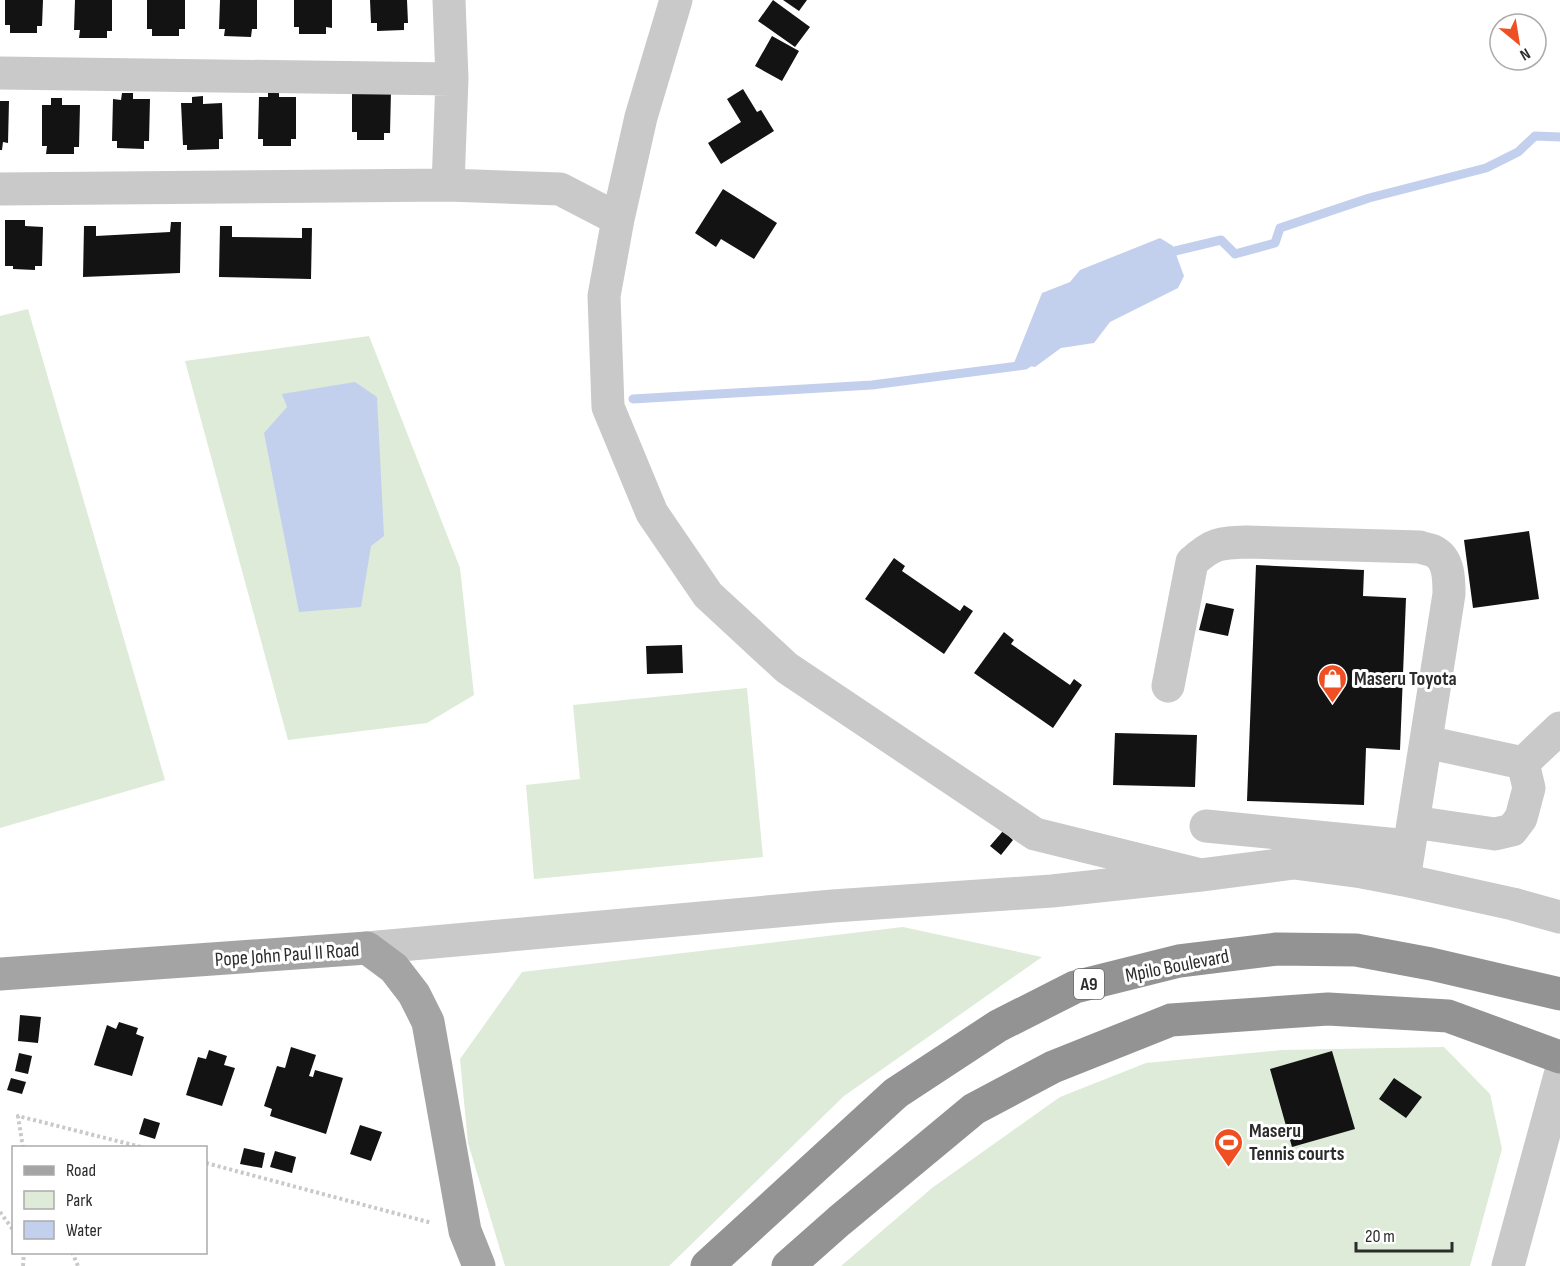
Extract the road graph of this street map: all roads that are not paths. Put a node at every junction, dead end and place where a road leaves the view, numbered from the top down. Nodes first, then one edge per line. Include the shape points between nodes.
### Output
1 (449, 0) edge
2 (676, 0) edge
3 (0, 73) edge
4 (452, 79) junction
5 (448, 184) junction
6 (0, 189) edge
7 (618, 219) junction
8 (1168, 686) dead end
9 (1560, 728) edge
10 (1426, 742) junction
11 (1523, 763) junction
12 (1206, 826) dead end
13 (1411, 834) junction
14 (1201, 875) junction
15 (1404, 880) junction
16 (1560, 917) edge
17 (367, 948) junction
18 (1, 973) edge
19 (1560, 994) edge
20 (1560, 1057) edge
21 (1560, 1075) edge
22 (479, 1266) edge
23 (707, 1266) edge
24 (788, 1266) edge
25 (1508, 1266) edge

1 - 4 street
2 - 7 street
3 - 4 street
4 - 5 street
5 - 6 street
5 - 7 street via 561,189
7 - 14 street via 603,296 608,407 652,513 708,595 786,668 1035,834
8 - 10 street via 1192,562 1206,549 1222,543 1247,542 1420,547 1436,552 1449,574
9 - 11 street
10 - 11 street
10 - 13 street
11 - 13 street via 1529,788 1521,818 1512,830 1495,834
12 - 13 street
13 - 15 street
14 - 15 street via 1294,863
14 - 17 street
15 - 16 street
17 - 18 main road, Pope John Paul II Road
17 - 22 main road, Pope John Paul II Road via 394,968 414,994 428,1022 465,1232
19 - 23 highway, Mpilo Boulevard / A9 via 1356,950 1277,949 1179,961 1075,987 998,1026 896,1094
20 - 24 highway via 1448,1016 1328,1009 1171,1020 1053,1066 974,1109
21 - 25 street

